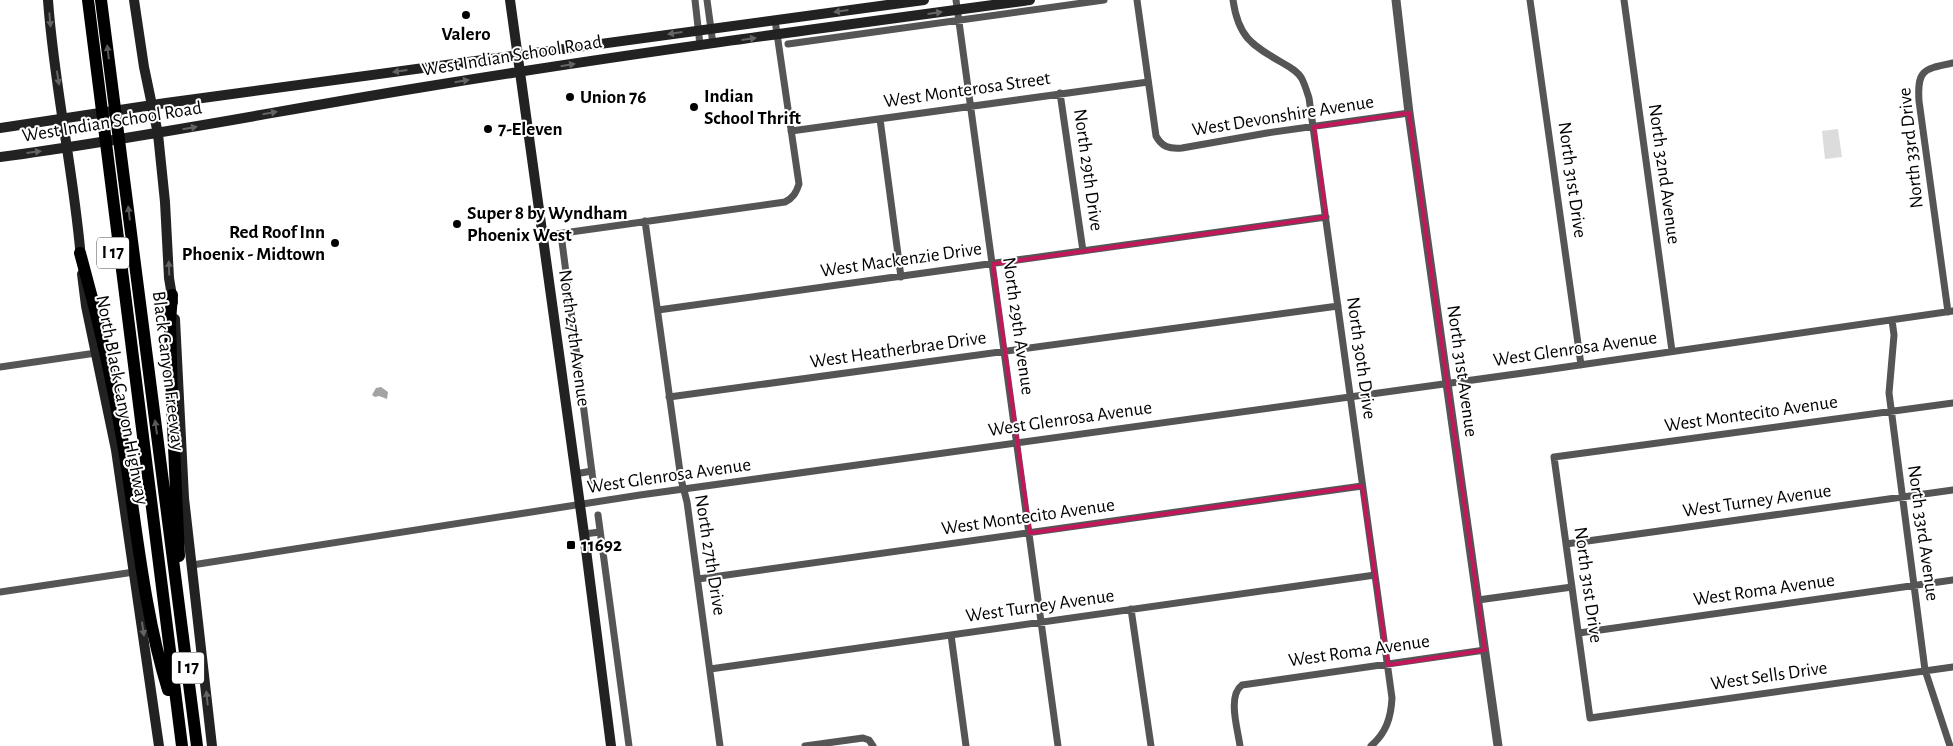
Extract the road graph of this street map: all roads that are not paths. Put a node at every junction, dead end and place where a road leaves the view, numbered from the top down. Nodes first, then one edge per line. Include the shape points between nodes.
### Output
1 (48, 0) edge
2 (80, 0) edge
3 (88, 0) edge
4 (101, 0) edge
5 (134, 0) edge
6 (510, 0) edge
7 (695, 0) edge
8 (707, 0) edge
9 (924, 0) edge
10 (1030, 0) edge
11 (1104, 0) edge
12 (1138, 0) edge
13 (1233, 0) edge
14 (1396, 0) edge
15 (1530, 0) edge
16 (1624, 0) edge
17 (958, 10) edge
18 (775, 20) junction
19 (711, 28) junction
20 (698, 30) junction
21 (777, 34) junction
22 (713, 44) junction
23 (788, 44) dead end
24 (700, 45) junction
25 (518, 54) junction
26 (1953, 63) edge
27 (520, 72) junction
28 (1148, 82) junction
29 (1060, 94) junction
30 (152, 105) junction
31 (971, 106) junction
32 (1409, 114) junction
33 (63, 117) junction
34 (880, 118) junction
35 (1314, 127) junction
36 (0, 128) edge
37 (791, 131) junction
38 (158, 134) junction
39 (68, 148) junction
40 (0, 157) edge
41 (1326, 218) junction
42 (646, 221) junction
43 (560, 234) junction
44 (542, 236) junction
45 (1082, 251) junction
46 (80, 253) junction
47 (993, 264) junction
48 (901, 276) junction
49 (172, 295) junction
50 (1338, 306) junction
51 (658, 310) junction
52 (1950, 312) edge
53 (1892, 320) junction
54 (1005, 352) junction
55 (1672, 352) junction
56 (96, 353) junction
57 (1581, 365) junction
58 (0, 367) edge
59 (1446, 383) junction
60 (1350, 397) junction
61 (669, 398) junction
62 (1953, 403) edge
63 (1891, 412) junction
64 (1017, 444) junction
65 (1554, 458) joint
66 (592, 471) junction
67 (575, 474) junction
68 (162, 475) junction
69 (1362, 486) junction
70 (594, 488) dead end
71 (684, 490) junction
72 (1953, 490) edge
73 (1902, 497) junction
74 (580, 506) junction
75 (598, 514) dead end
76 (600, 532) junction
77 (1030, 533) junction
78 (584, 534) junction
79 (1566, 544) junction
80 (192, 565) junction
81 (134, 572) junction
82 (1375, 575) junction
83 (698, 580) junction
84 (1953, 580) edge
85 (1914, 585) junction
86 (1572, 587) junction
87 (178, 591) junction
88 (0, 592) edge
89 (1478, 600) junction
90 (1131, 609) junction
91 (1041, 622) junction
92 (1579, 633) junction
93 (951, 635) junction
94 (1485, 650) junction
95 (1388, 664) junction
96 (1953, 666) edge
97 (710, 668) junction
98 (1926, 670) junction
99 (168, 690) junction
100 (1590, 718) joint
101 (871, 743) edge
102 (159, 746) edge
103 (175, 746) edge
104 (182, 746) edge
105 (189, 746) edge
106 (197, 746) edge
107 (212, 746) edge
108 (611, 746) edge
109 (629, 746) edge
110 (720, 746) edge
111 (805, 746) edge
112 (966, 746) edge
113 (1058, 746) edge
114 (1151, 746) edge
115 (1240, 746) edge
116 (1371, 746) edge
117 (1498, 746) edge
118 (1950, 746) edge

1 -> 33 main road, North Black Canyon Highway
2 - 99 highway, Black Canyon Freeway / I 17
3 - 104 highway
68 -> 4 highway, Black Canyon Freeway / I 17
5 - 30 main road
6 - 25 main road, North 27th Avenue
7 - 20 street
8 - 19 street
9 -> 18 main road, West Indian School Road
10 - 17 main road, West Indian School Road
11 - 17 street, West Indian School Road
12 - 28 street
13 - 35 street, North 30th Drive via 1235,14 1246,39 1302,78
14 - 32 street, North 31st Avenue
15 - 57 street, North 31st Drive
16 - 55 street, North 32nd Avenue
21 -> 17 main road, West Indian School Road
17 - 23 street, West Indian School Road
17 - 31 street, North 29th Avenue
18 - 19 main road, West Indian School Road
18 - 21 street
19 - 20 main road, West Indian School Road
19 - 22 street
20 - 24 street
20 -> 25 main road, West Indian School Road
22 -> 21 main road, West Indian School Road
21 - 37 street
22 - 24 main road, West Indian School Road
27 -> 24 main road, West Indian School Road
25 - 27 main road, North 27th Avenue
25 -> 30 main road, West Indian School Road
26 - 52 street, North 33rd Drive via 1928,69 1918,82 1918,101
38 -> 27 main road, West Indian School Road
27 - 44 main road, North 27th Avenue
28 - 29 street, West Monterosa Street
28 - 35 street, West Devonshire Avenue via 1156,136 1162,145 1174,149
29 - 31 street, West Monterosa Street
29 - 45 street, North 29th Drive
30 - 33 main road, West Indian School Road
30 - 38 main road
31 - 34 street, West Monterosa Street
31 - 47 street, North 29th Avenue
32 - 35 street, West Devonshire Avenue
32 - 59 street, North 31st Avenue
33 - 36 main road, West Indian School Road
33 - 39 main road, North Black Canyon Highway
34 - 37 street, West Monterosa Street
34 - 48 street
35 - 41 street, North 30th Drive
37 - 42 street via 799,184 795,194 784,202
38 - 39 main road, West Indian School Road
49 -> 38 main road
40 -> 39 main road, West Indian School Road
39 - 46 main road, North Black Canyon Highway
41 - 45 street, West Mackenzie Drive
41 - 50 street, North 30th Drive
42 - 43 street
42 - 51 street, North 27th Drive
43 - 44 street
43 - 66 street, North 27th Avenue
44 - 67 main road, North 27th Avenue
45 - 47 street, West Mackenzie Drive
46 - 56 main road, North Black Canyon Highway via 83,288
46 - 99 highway via 116,409 156,651
47 - 48 street, West Mackenzie Drive
47 - 54 street, North 29th Avenue
48 - 51 street, West Mackenzie Drive
49 - 80 main road via 178,342 184,498
49 - 87 highway via 172,403 180,543
50 - 54 street, West Heatherbrae Drive
50 - 60 street, North 30th Drive
51 - 61 street, North 27th Drive
52 - 53 street, West Glenrosa Avenue
53 - 55 street, West Glenrosa Avenue
53 - 63 street, North 33rd Avenue
54 - 61 street, West Heatherbrae Drive
54 - 64 street, North 29th Avenue
55 - 57 street, West Glenrosa Avenue
56 - 58 street
56 - 81 main road, North Black Canyon Highway via 116,450
57 - 59 street, West Glenrosa Avenue
59 - 60 street, West Glenrosa Avenue
59 - 89 street, North 31st Avenue
60 - 64 street, West Glenrosa Avenue
60 - 69 street, North 30th Drive
61 - 71 street, North 27th Drive
62 - 63 street, West Montecito Avenue
63 - 65 street, West Montecito Avenue
63 - 73 street, North 33rd Avenue
64 - 71 street, West Glenrosa Avenue
64 - 77 street, North 29th Avenue
65 - 79 street, North 31st Drive
66 - 67 street
66 - 70 street, North 27th Avenue
67 - 74 main road, North 27th Avenue
68 - 87 highway, Black Canyon Freeway / I 17
68 - 105 highway via 159,494
69 - 77 street, West Montecito Avenue
69 - 82 street, North 30th Drive
71 - 74 street, West Glenrosa Avenue
71 - 83 street, North 27th Drive
72 - 73 street, West Turney Avenue
73 - 79 street, West Turney Avenue
73 - 85 street, North 33rd Avenue
74 - 78 main road, North 27th Avenue
74 - 80 street, West Glenrosa Avenue
75 - 76 street
76 - 78 street
76 - 109 street
77 - 83 street, West Montecito Avenue
77 - 91 street, North 29th Avenue
78 - 108 main road, North 27th Avenue
79 - 86 street, North 31st Drive
107 -> 80 main road
81 - 88 street
81 -> 102 main road, North Black Canyon Highway
82 - 90 street, West Turney Avenue
82 - 95 street, North 30th Drive
83 - 97 street, North 27th Drive
84 - 85 street, West Roma Avenue
85 - 92 street, West Roma Avenue
85 - 98 street, North 33rd Avenue
86 - 89 street
86 - 92 street, North 31st Drive
87 - 106 highway, Black Canyon Freeway / I 17
89 - 94 street, North 31st Avenue
90 - 91 street, West Turney Avenue
90 - 114 street
91 - 93 street, West Turney Avenue
91 - 113 street, North 29th Avenue
92 - 100 street, North 31st Drive
93 - 97 street, West Turney Avenue
93 - 112 street
94 - 95 street, West Roma Avenue
94 - 117 street, North 31st Avenue
95 - 115 street, West Roma Avenue via 1239,687 1234,702
95 - 116 street, North 30th Drive via 1391,712 1379,739
96 - 98 street, West Sells Drive
97 - 110 street, North 27th Drive
98 - 100 street, West Sells Drive
98 - 118 street, North 33rd Avenue
99 - 103 highway, Black Canyon Freeway / I 17
101 - 111 street via 862,738

